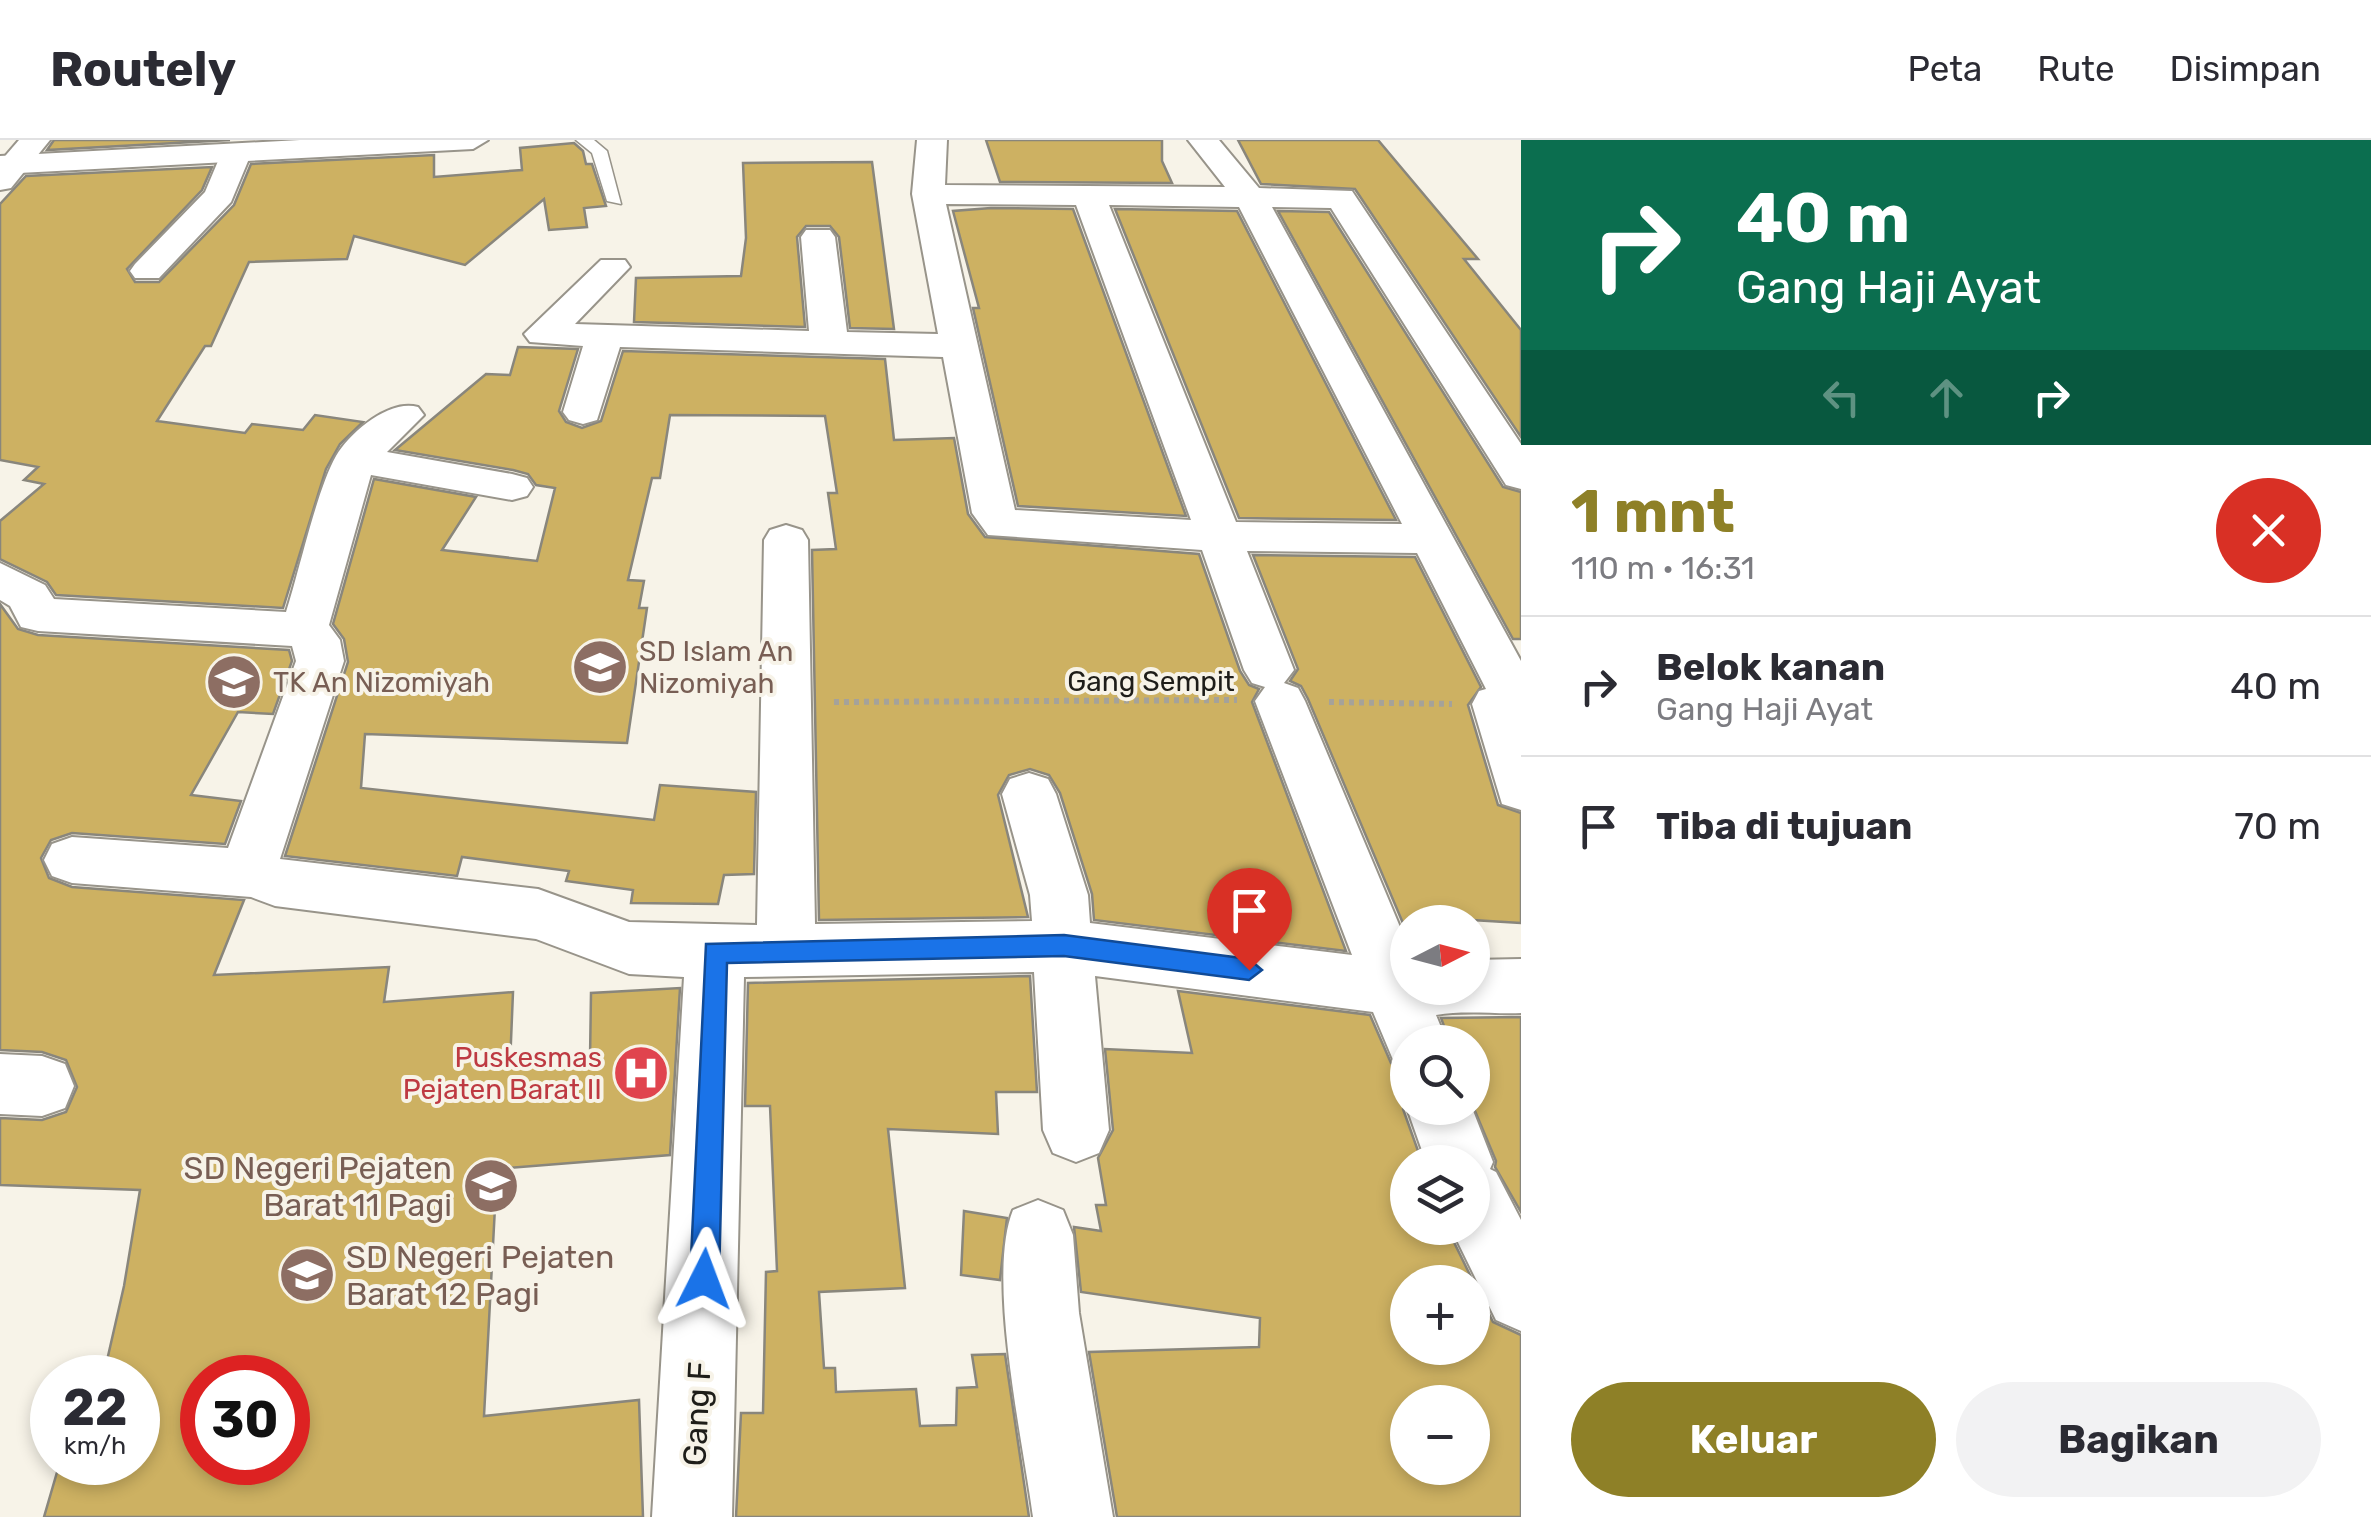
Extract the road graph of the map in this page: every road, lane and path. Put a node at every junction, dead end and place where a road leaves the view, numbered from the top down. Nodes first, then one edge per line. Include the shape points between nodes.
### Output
1 (35, 140) edge
2 (473, 140) edge
3 (584, 140) edge
4 (932, 140) edge
5 (1203, 140) edge
6 (429, 142) edge
7 (272, 146) edge
8 (167, 149) edge
9 (236, 154) junction
10 (5, 170) edge
11 (928, 194) junction
12 (1088, 197) junction
13 (1250, 198) junction
14 (614, 201) dead end
15 (818, 237) dead end
16 (613, 267) dead end
17 (147, 271) dead end
18 (605, 336) junction
19 (828, 341) junction
20 (957, 346) junction
21 (583, 412) dead end
22 (404, 415) dead end
23 (355, 459) junction
24 (1521, 476) edge
25 (512, 486) dead end
26 (1218, 536) junction
27 (1428, 539) junction
28 (786, 540) dead end
29 (0, 579) edge
30 (304, 630) junction
31 (1274, 686) junction
32 (783, 701) junction
33 (1508, 705) edge
34 (1521, 789) edge
35 (1029, 794) dead end
36 (72, 860) dead end
37 (257, 874) junction
38 (1064, 946) junction
39 (786, 948) junction
40 (714, 952) junction
41 (1521, 986) edge
42 (1490, 987) edge
43 (1418, 1006) edge
44 (1076, 1130) dead end
45 (1490, 1232) edge
46 (1038, 1235) dead end
47 (1521, 1295) edge
48 (692, 1517) edge
49 (1074, 1517) edge

1 - 10 street
2 - 6 street
3 - 14 lane via 599,151
4 - 11 street
5 - 13 street
6 - 7 street
7 - 9 street
8 - 9 street
8 - 10 street
9 - 17 street via 220,195
11 - 12 street
11 - 20 street
12 - 13 street
12 - 26 street
13 - 24 street via 1330,197 1349,204
13 - 27 street
15 - 19 street
16 - 18 street via 544,334
18 - 19 street
18 - 21 street
19 - 20 street
20 - 26 street via 994,514 1004,525
22 - 23 street
23 - 25 street
23 - 30 street
26 - 27 street
26 - 31 street
27 - 33 street
28 - 32 street
29 - 30 street via 29,596 38,615
30 - 37 street via 316,640 320,660 251,861
31 - 32 path, Gang Sempit
31 - 33 path, Gang Sempit
31 - 43 street via 1328,829
32 - 39 street
33 - 34 street
35 - 38 street via 1059,895
36 - 37 street
37 - 40 street via 275,882 538,914 629,948
38 - 39 street
38 - 43 street
38 - 44 street
39 - 40 street
40 - 48 street, Gang F
41 - 42 street
45 - 47 street
46 - 49 street via 1042,1313

